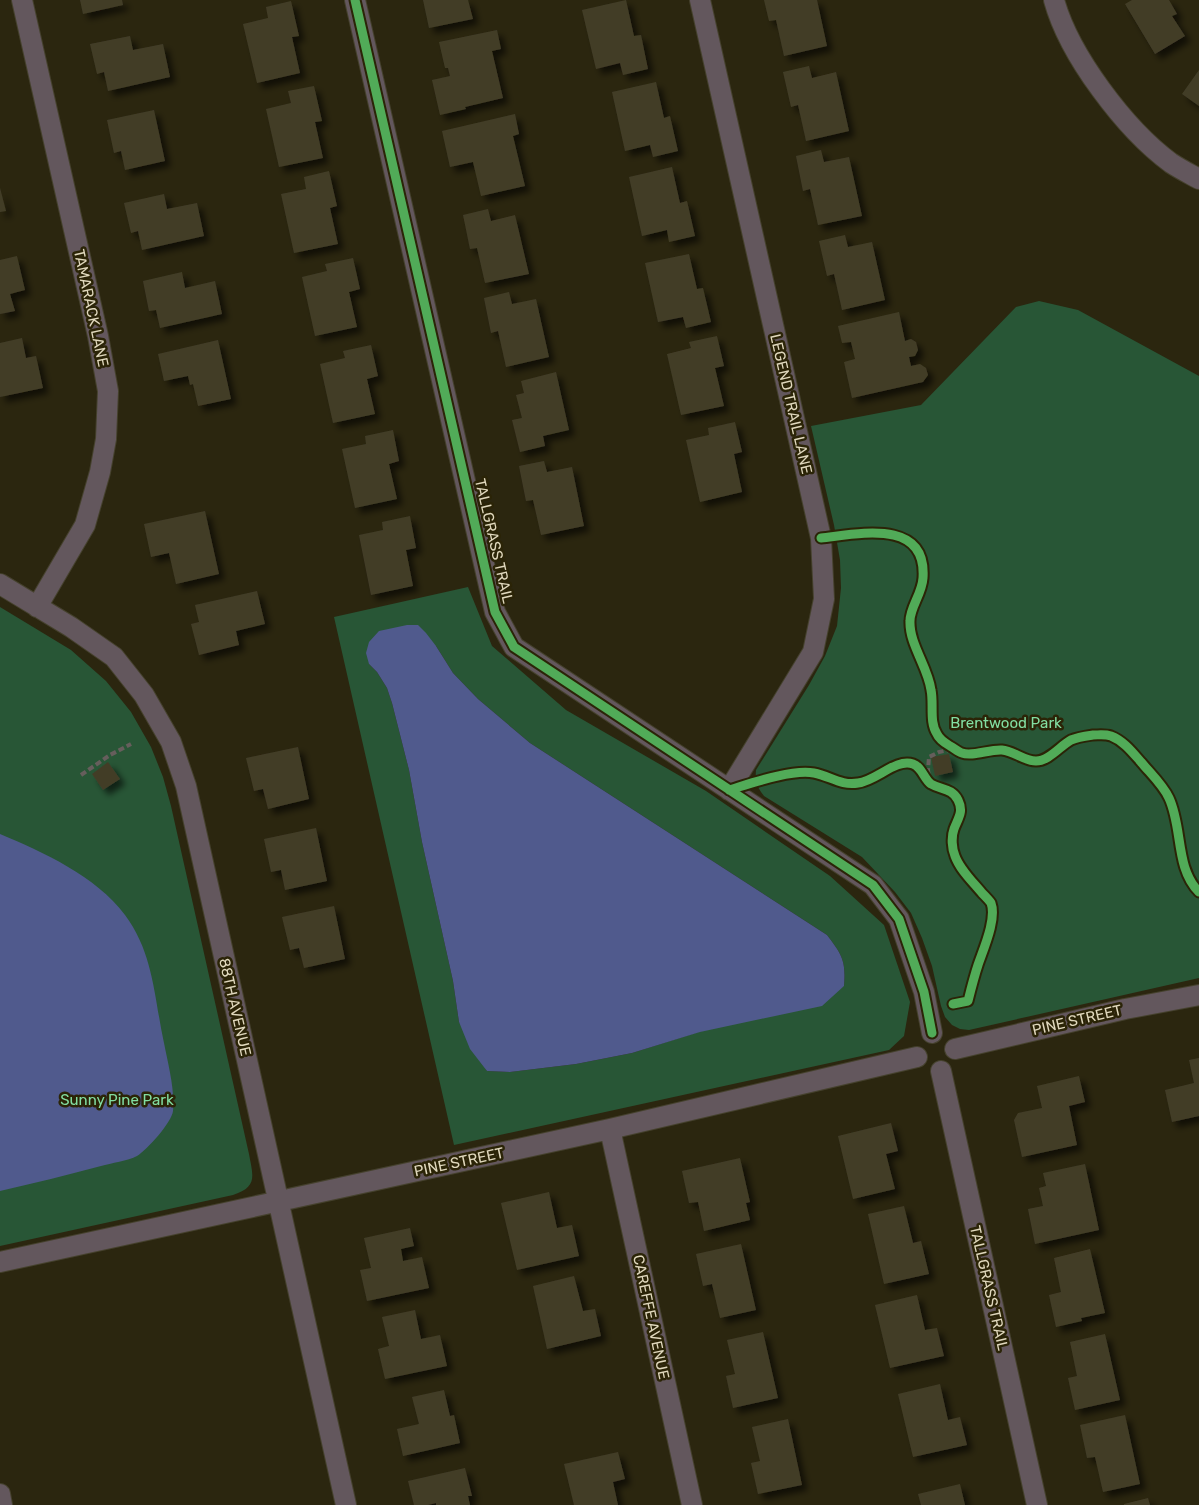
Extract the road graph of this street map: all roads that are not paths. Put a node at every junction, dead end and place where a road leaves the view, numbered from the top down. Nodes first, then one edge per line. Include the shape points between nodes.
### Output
1 (22, 0) edge
2 (355, 0) edge
3 (700, 0) edge
4 (1054, 0) edge
5 (1199, 179) edge
6 (0, 584) edge
7 (37, 607) junction
8 (729, 790) junction
9 (1199, 995) edge
10 (932, 1033) junction
11 (955, 1048) junction
12 (917, 1057) junction
13 (940, 1071) junction
14 (610, 1129) junction
15 (278, 1201) junction
16 (0, 1262) edge
17 (0, 1494) edge
18 (2, 1505) edge
19 (346, 1505) edge
20 (692, 1505) edge
21 (1037, 1505) edge

1 - 7 street, TAMARACK LANE via 108,391 106,439 85,525
2 - 8 street, TALLGRASS TRAIL via 495,612 514,647
3 - 8 street, LEGEND TRAIL LANE via 823,558 824,599 813,652
4 - 5 street via 1068,36 1093,79 1129,124 1171,163
6 - 7 street, 88TH AVENUE
7 - 15 street, 88TH AVENUE via 114,657 144,695 171,742 186,786
8 - 10 street, TALLGRASS TRAIL via 873,885 899,919 924,992
9 - 11 street, PINE STREET
10 - 11 street via 945,1035
10 - 12 street via 918,1045
11 - 13 street via 952,1064
12 - 13 street via 923,1067
12 - 14 street, PINE STREET
13 - 21 street, TALLGRASS TRAIL
14 - 15 street, PINE STREET
14 - 20 street, CAREFFE AVENUE
15 - 16 street, PINE STREET
15 - 19 street, 88TH AVENUE
17 - 18 street

